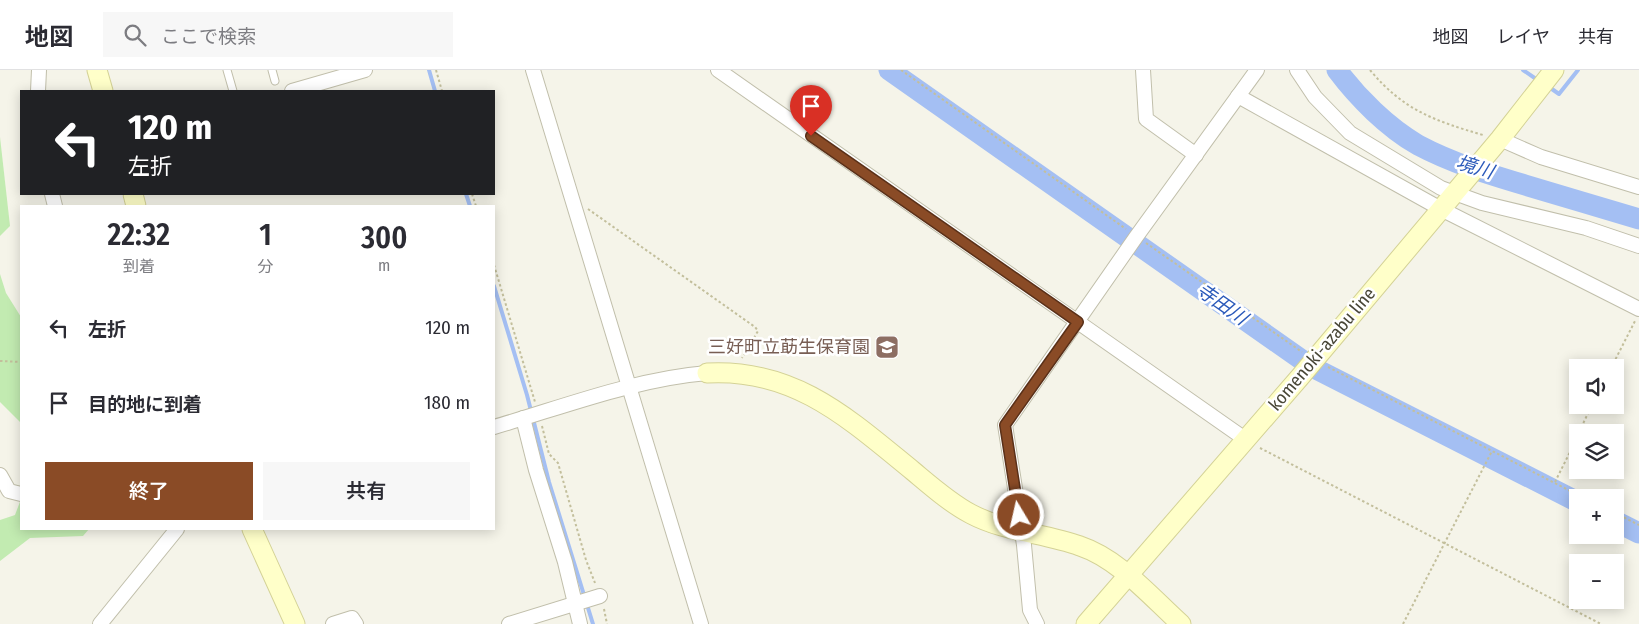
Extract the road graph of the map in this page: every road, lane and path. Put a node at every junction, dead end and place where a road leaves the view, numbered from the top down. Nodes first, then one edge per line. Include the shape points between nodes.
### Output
1 (39, 70) edge
2 (97, 70) edge
3 (227, 70) edge
4 (272, 70) edge
5 (365, 70) edge
6 (436, 70) edge
7 (533, 70) edge
8 (718, 70) edge
9 (901, 70) edge
10 (1143, 70) edge
11 (1257, 70) edge
12 (1297, 70) edge
13 (1370, 70) edge
14 (1554, 70) edge
15 (275, 81) dead end
16 (38, 90) edge
17 (104, 90) edge
18 (233, 90) edge
19 (295, 90) edge
20 (442, 90) edge
21 (1238, 96) junction
22 (1500, 139) junction
23 (1196, 155) junction
24 (1639, 187) edge
25 (1454, 193) junction
26 (573, 202) junction
27 (1441, 209) junction
28 (1136, 237) junction
29 (1639, 246) edge
30 (495, 268) edge
31 (1639, 309) edge
32 (1639, 314) edge
33 (1078, 322) junction
34 (1616, 359) edge
35 (1313, 360) junction
36 (0, 361) edge
37 (20, 362) edge
38 (707, 373) joint
39 (734, 373) junction
40 (630, 388) junction
41 (538, 414) junction
42 (522, 418) junction
43 (495, 427) edge
44 (1245, 439) junction
45 (1491, 452) junction
46 (1569, 453) edge
47 (0, 475) edge
48 (1555, 482) junction
49 (1569, 490) edge
50 (20, 494) edge
51 (1624, 518) edge
52 (1639, 526) edge
53 (176, 530) edge
54 (252, 530) edge
55 (1022, 533) junction
56 (1444, 544) junction
57 (1128, 577) junction
58 (598, 597) junction
59 (576, 604) junction
60 (100, 624) edge
61 (295, 624) edge
62 (333, 624) edge
63 (356, 624) edge
64 (509, 624) edge
65 (580, 624) edge
66 (607, 624) edge
67 (701, 624) edge
68 (1037, 624) edge
69 (1086, 624) edge
70 (1182, 624) edge
71 (1403, 624) edge
72 (1601, 624) edge

1 - 16 street
2 - 17 main road
3 - 18 lane
4 - 15 lane
5 - 19 street
6 - 20 path
7 - 26 street
8 - 33 street
9 - 28 path
10 - 23 street via 1146,119
11 - 21 street
12 - 25 street via 1315,97 1350,133 1383,155
13 - 22 path via 1419,112 1445,124
14 - 22 main road, komenoki-azabu line
21 - 23 street
21 - 27 street
22 - 24 street via 1541,157
22 - 25 main road, komenoki-azabu line
23 - 28 street
25 - 27 main road, komenoki-azabu line
25 - 29 street via 1586,228
26 - 39 path via 755,327 758,331 754,341
26 - 40 street
27 - 31 street
27 - 35 main road, komenoki-azabu line
28 - 33 street
28 - 35 path
30 - 41 path
32 - 34 path
33 - 44 street
33 - 55 street via 1005,425
35 - 44 main road, komenoki-azabu line
35 - 45 path
36 - 37 path
38 - 39 main road
38 - 40 street via 678,376
39 - 55 main road via 763,377 810,394 840,413 957,506 986,521
40 - 41 street
40 - 67 street
41 - 42 street
41 - 58 path via 550,454 558,463
42 - 43 street
42 - 59 street
44 - 56 path
44 - 57 main road, komenoki-azabu line
45 - 48 path
45 - 56 path
46 - 48 path
47 - 50 street via 9,492
48 - 49 path
51 - 52 path
53 - 60 street
54 - 61 main road
55 - 57 main road via 1080,546 1104,558
55 - 68 street via 1030,610
56 - 71 path
56 - 72 path
57 - 69 main road, komenoki-azabu line
57 - 70 main road
58 - 59 street
58 - 66 path
59 - 64 street
59 - 65 street
62 - 63 street via 352,618

